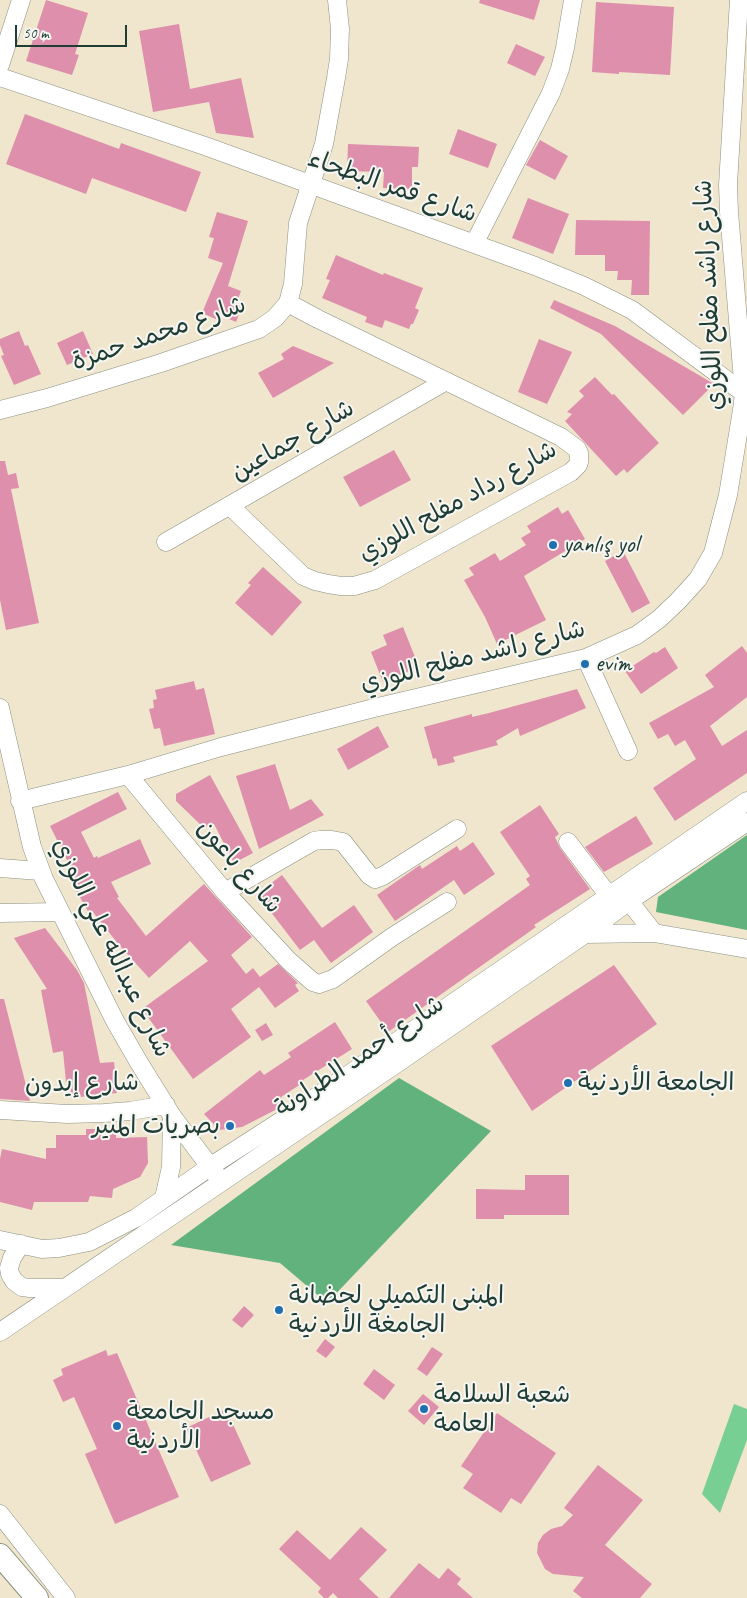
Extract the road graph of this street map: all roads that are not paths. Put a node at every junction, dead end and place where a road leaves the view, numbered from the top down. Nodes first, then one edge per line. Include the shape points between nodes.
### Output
1 (21, 0) edge
2 (337, 0) edge
3 (573, 0) edge
4 (739, 0) edge
5 (0, 66) edge
6 (0, 77) edge
7 (310, 185) junction
8 (475, 242) junction
9 (288, 303) junction
10 (446, 381) junction
11 (744, 393) junction
12 (0, 410) edge
13 (230, 506) junction
14 (166, 542) dead end
15 (586, 658) junction
16 (0, 708) edge
17 (628, 751) dead end
18 (128, 775) junction
19 (20, 801) junction
20 (747, 801) edge
21 (747, 822) edge
22 (457, 829) dead end
23 (568, 842) dead end
24 (0, 868) edge
25 (40, 871) junction
26 (225, 892) junction
27 (608, 896) junction
28 (447, 902) dead end
29 (629, 902) junction
30 (60, 912) junction
31 (0, 913) edge
32 (654, 933) junction
33 (585, 934) junction
34 (747, 950) edge
35 (0, 1110) edge
36 (169, 1111) junction
37 (210, 1166) junction
38 (221, 1182) junction
39 (164, 1198) junction
40 (0, 1240) edge
41 (21, 1244) junction
42 (63, 1288) junction
43 (0, 1332) edge
44 (0, 1514) edge
45 (0, 1555) edge
46 (37, 1598) edge
47 (66, 1598) edge

1 - 5 street
2 - 7 street via 339,59 324,144
3 - 8 street via 565,48 554,85
4 - 11 street, شارع راشد مفلح اللوزي via 728,185
6 - 7 street, شارع قمر البطحاء
7 - 8 street, شارع قمر البطحاء
7 - 9 street via 298,223 293,284
8 - 11 street, شارع قمر البطحاء via 584,286 632,310
9 - 10 street, شارع رداد مفلح اللوزي
9 - 12 street, شارع محمد حمزة via 259,329 161,363
10 - 13 street, شارع جماعين
10 - 13 street, شارع رداد مفلح اللوزي via 561,436 579,453 578,465 571,472 375,580 354,586 328,584 304,576
11 - 15 street, شارع راشد مفلح اللوزي via 728,495 713,553 698,579 659,620 637,635
13 - 14 street, شارع جماعين
15 - 17 street
15 - 18 street, شارع راشد مفلح اللوزي via 221,747
16 - 19 street, شارع عبدالله علي اللوزي
18 - 19 street, شارع راشد مفلح اللوزي
18 - 26 street, شارع باعون
19 - 25 street, شارع عبدالله علي اللوزي
20 - 27 street, شارع أحمد الطراونة
21 - 29 street, شارع أحمد الطراونة
22 - 26 street via 376,879 369,875 343,842 320,840
23 - 27 street
24 - 25 street
25 - 30 street, شارع عبدالله علي اللوزي
26 - 28 street, شارع باعون via 306,978 319,984 333,979
27 - 37 street, شارع أحمد الطراونة
29 - 32 street
29 - 33 street, شارع أحمد الطراونة
30 - 31 street
30 - 36 street, شارع عبدالله علي اللوزي via 115,1020
32 - 33 street
32 - 34 street
33 - 38 street, شارع أحمد الطراونة
35 - 36 street, شارع إيدون via 67,1114
36 - 37 street, شارع عبدالله علي اللوزي
36 - 39 street via 171,1167
37 - 38 street, شارع عبدالله علي اللوزي
37 - 39 street, شارع أحمد الطراونة
38 - 42 street, شارع أحمد الطراونة
39 - 41 street, شارع أحمد الطراونة via 129,1222 89,1242 42,1249
40 - 41 street, شارع أحمد الطراونة
41 - 42 street via 9,1268 14,1281 22,1287
42 - 43 street, شارع أحمد الطراونة
44 - 47 street
45 - 46 main road

